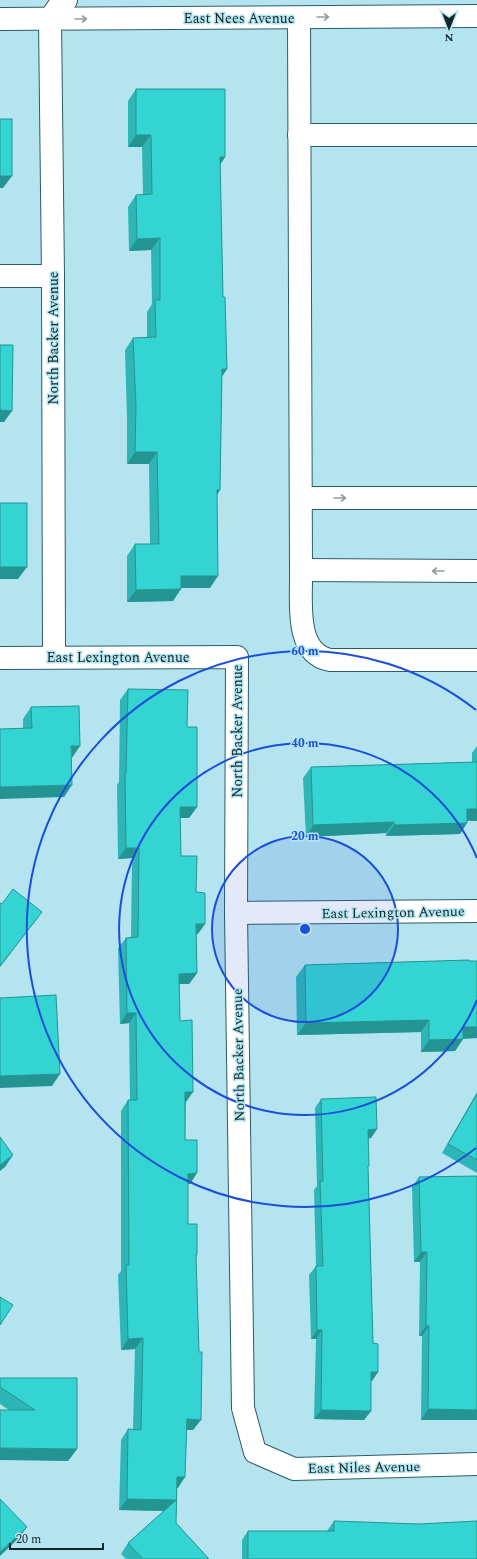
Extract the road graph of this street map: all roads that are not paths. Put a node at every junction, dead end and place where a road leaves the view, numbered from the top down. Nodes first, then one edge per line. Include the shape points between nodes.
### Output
1 (66, 0) edge
2 (477, 16) edge
3 (299, 18) junction
4 (0, 19) edge
5 (50, 19) junction
6 (299, 135) junction
7 (477, 135) edge
8 (0, 276) edge
9 (54, 276) junction
10 (301, 498) junction
11 (477, 498) edge
12 (301, 570) junction
13 (477, 571) edge
14 (54, 657) junction
15 (237, 657) joint
16 (0, 658) edge
17 (477, 660) edge
18 (477, 911) edge
19 (236, 913) junction
20 (256, 1452) joint
21 (477, 1464) edge

1 - 5 street
3 -> 2 street, East Nees Avenue
5 -> 3 street, East Nees Avenue
3 - 6 street
4 - 5 street, East Nees Avenue
5 - 9 street, North Backer Avenue
6 - 7 street
6 - 10 street
8 - 9 street
9 - 14 street, North Backer Avenue
10 -> 11 street
10 - 12 street
13 -> 12 street
12 - 17 street via 303,635 310,648 321,658
14 - 15 street, East Lexington Avenue
14 - 16 street, East Lexington Avenue
15 - 19 street, North Backer Avenue
18 - 19 street, East Lexington Avenue
19 - 20 street, North Backer Avenue via 243,1408
20 - 21 street, East Niles Avenue via 294,1468

